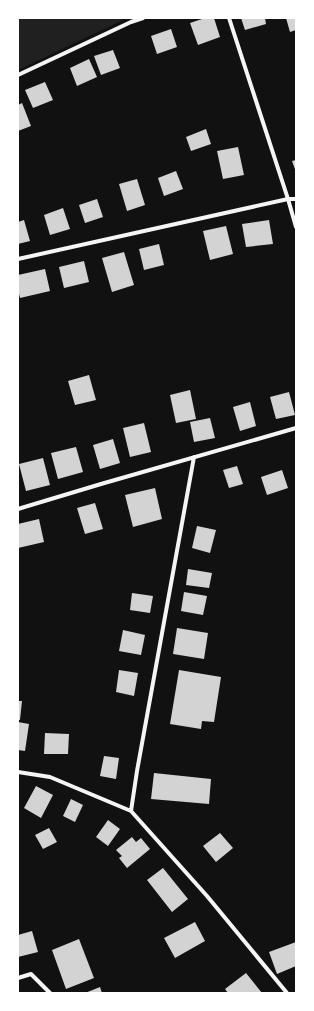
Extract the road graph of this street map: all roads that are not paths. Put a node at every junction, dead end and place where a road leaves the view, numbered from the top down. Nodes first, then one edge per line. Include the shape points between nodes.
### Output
1 (142, 18) edge
2 (229, 18) edge
3 (18, 75) edge
4 (288, 199) junction
5 (296, 199) edge
6 (296, 227) edge
7 (18, 259) edge
8 (296, 428) edge
9 (194, 457) junction
10 (18, 509) edge
11 (18, 772) edge
12 (131, 811) junction
13 (18, 978) edge
14 (50, 993) edge
15 (287, 993) edge

1 - 3 street
2 - 4 street
4 - 5 street
4 - 6 street
4 - 7 street
8 - 9 street
9 - 10 street
9 - 12 street
11 - 12 street via 50,777
12 - 15 street via 207,896
13 - 14 street via 31,974

